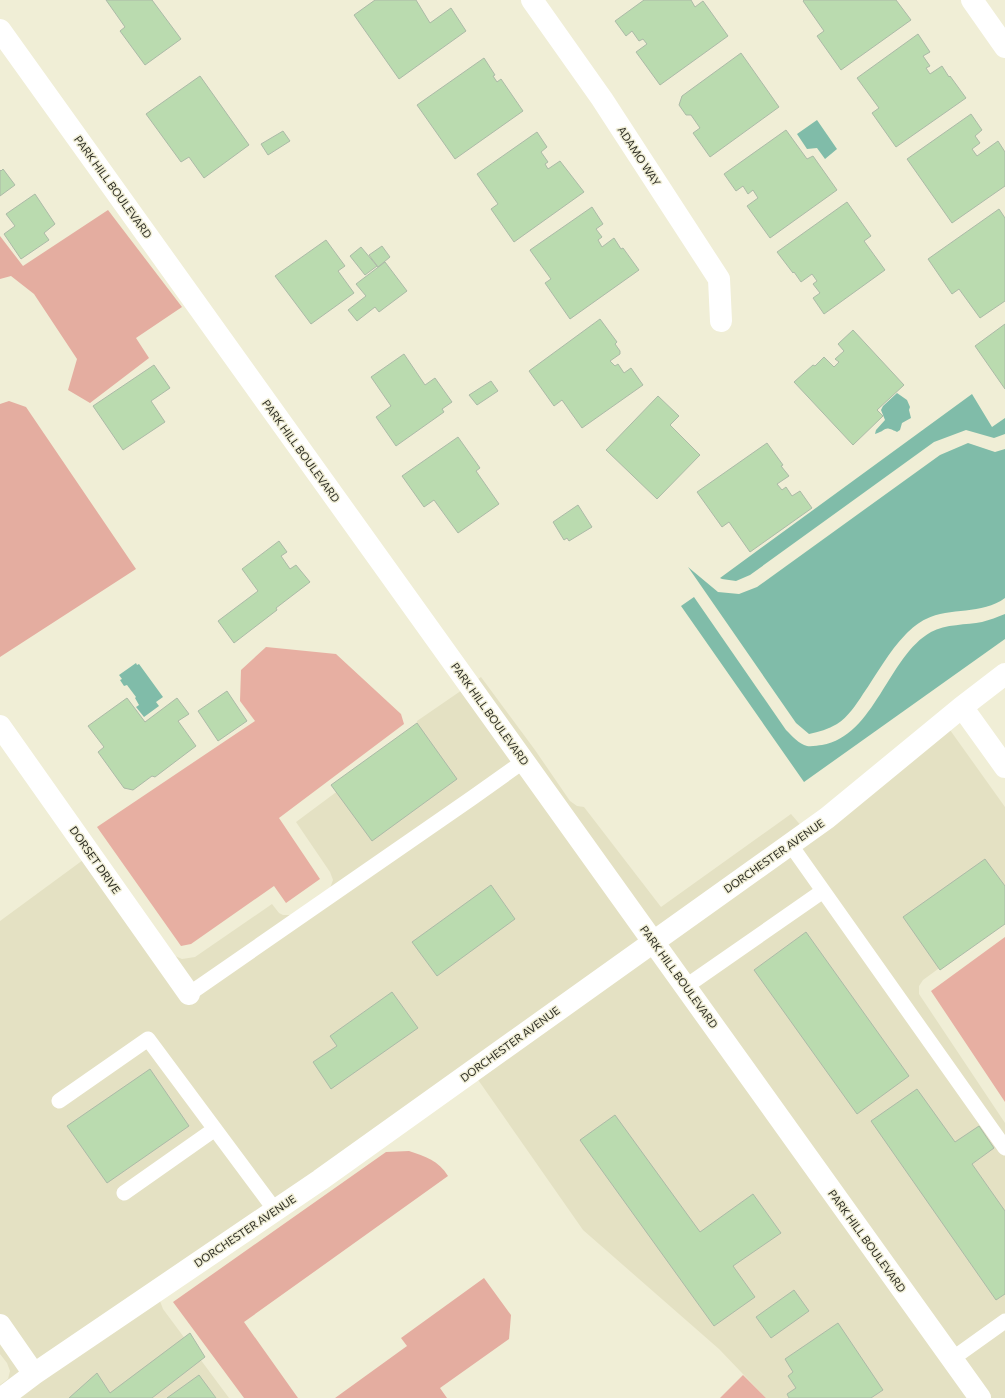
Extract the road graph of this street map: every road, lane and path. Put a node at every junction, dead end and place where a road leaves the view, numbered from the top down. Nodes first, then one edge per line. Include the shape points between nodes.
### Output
1 (532, 0) edge
2 (972, 0) edge
3 (0, 30) edge
4 (1005, 47) edge
5 (721, 321) dead end
6 (1005, 674) edge
7 (962, 707) junction
8 (0, 726) edge
9 (524, 761) junction
10 (1005, 767) edge
11 (790, 844) junction
12 (823, 891) junction
13 (653, 941) junction
14 (685, 987) junction
15 (189, 994) joint
16 (59, 1102) dead end
17 (215, 1129) junction
18 (1005, 1148) edge
19 (124, 1192) dead end
20 (275, 1210) junction
21 (1005, 1320) edge
22 (0, 1325) edge
23 (952, 1359) junction
24 (34, 1374) junction
25 (2, 1398) edge
26 (980, 1398) edge

1 - 5 street, ADAMO WAY via 602,99 719,279
2 - 4 street
3 - 9 street, PARK HILL BOULEVARD
6 - 7 street, DORCHESTER AVENUE
7 - 10 street
7 - 11 street, DORCHESTER AVENUE via 827,818
8 - 15 street, DORSET DRIVE
9 - 13 street, PARK HILL BOULEVARD
9 - 15 lane
11 - 12 lane
11 - 13 street, DORCHESTER AVENUE
12 - 14 lane
12 - 18 lane
13 - 14 street, PARK HILL BOULEVARD
13 - 20 street, DORCHESTER AVENUE
14 - 23 street, PARK HILL BOULEVARD
16 - 17 lane via 148,1039
17 - 19 lane
17 - 20 lane
20 - 24 street, DORCHESTER AVENUE
21 - 23 lane
22 - 24 street
23 - 26 street, PARK HILL BOULEVARD
24 - 25 street, DORCHESTER AVENUE

